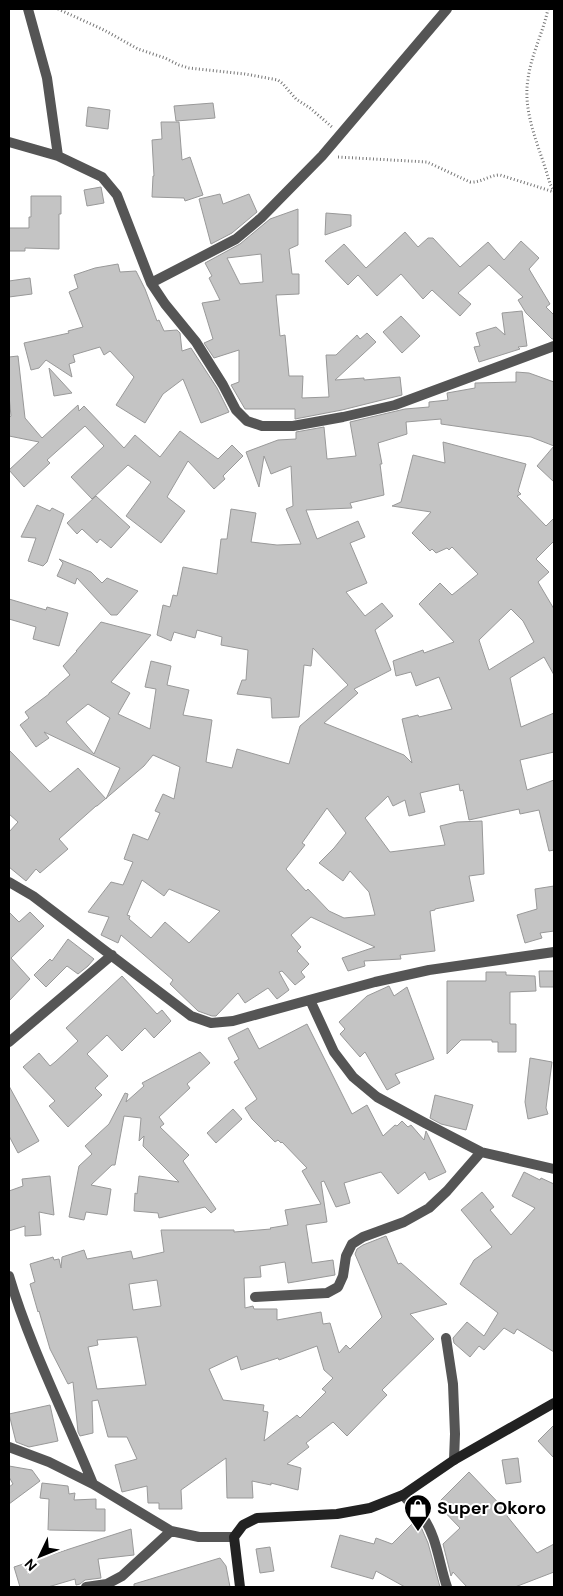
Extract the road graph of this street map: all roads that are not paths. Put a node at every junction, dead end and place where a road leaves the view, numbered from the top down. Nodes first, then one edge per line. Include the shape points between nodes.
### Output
1 (28, 9) edge
2 (446, 9) edge
3 (9, 142) edge
4 (58, 156) junction
5 (151, 283) junction
6 (554, 346) edge
7 (9, 882) edge
8 (554, 952) edge
9 (112, 955) junction
10 (310, 1000) junction
11 (9, 1042) edge
12 (481, 1152) junction
13 (554, 1169) edge
14 (9, 1276) edge
15 (256, 1297) dead end
16 (446, 1338) dead end
17 (554, 1403) edge
18 (9, 1447) edge
19 (454, 1460) junction
20 (94, 1484) junction
21 (403, 1495) junction
22 (171, 1531) junction
23 (234, 1537) junction
24 (86, 1587) edge
25 (240, 1587) edge
26 (447, 1587) edge

1 - 4 street via 47,78
2 - 5 street via 322,156 268,212 236,239
3 - 4 street
4 - 5 street via 102,177 117,196
5 - 6 street via 196,342 236,410 247,421 262,426 294,426 395,405
7 - 9 street
8 - 10 street via 429,970
9 - 10 street via 191,1016 211,1023 233,1021
9 - 11 street
10 - 12 street via 334,1052 353,1077 377,1097
12 - 13 street
12 - 15 street via 429,1208 352,1244 338,1287 327,1293
14 - 20 street via 41,1364
16 - 19 street via 453,1384
17 - 19 main road
18 - 20 street
19 - 21 main road
20 - 22 street
21 - 23 main road via 370,1508 336,1514 257,1518 243,1525
21 - 26 street via 429,1528
22 - 23 street via 199,1538
22 - 24 street via 122,1576 107,1584
23 - 25 main road

